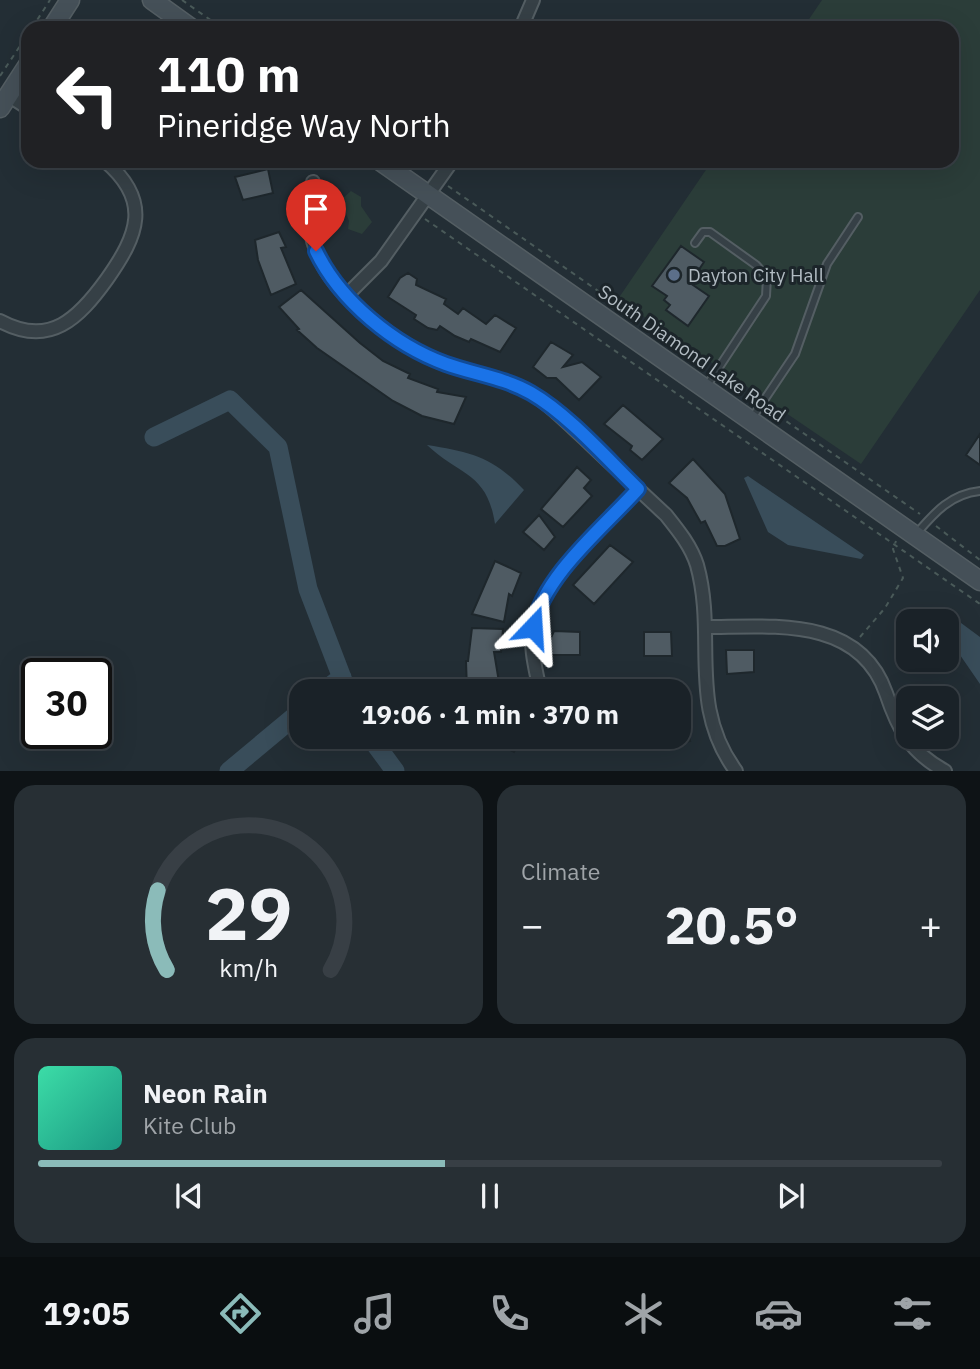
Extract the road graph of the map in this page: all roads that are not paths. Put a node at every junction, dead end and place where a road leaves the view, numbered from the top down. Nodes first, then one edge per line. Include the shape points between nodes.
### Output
1 (70, 0) edge
2 (152, 0) edge
3 (533, 0) edge
4 (56, 21) edge
5 (181, 21) edge
6 (524, 21) edge
7 (21, 76) edge
8 (4, 101) edge
9 (21, 106) edge
10 (112, 168) edge
11 (390, 168) edge
12 (447, 168) edge
13 (313, 182) dead end
14 (427, 195) junction
15 (858, 217) dead end
16 (695, 243) dead end
17 (347, 295) junction
18 (0, 321) edge
19 (705, 388) junction
20 (751, 420) junction
21 (638, 489) junction
22 (980, 491) edge
23 (910, 531) junction
24 (980, 581) edge
25 (705, 627) junction
26 (538, 679) edge
27 (736, 771) edge
28 (945, 771) edge

1 - 4 street
2 - 5 street
3 - 6 street
7 - 8 street
8 - 9 street
10 - 18 street via 135,206 136,223 124,255 89,305 63,326 30,331
11 - 14 street, South Diamond Lake Road
12 - 14 street
13 - 17 street via 309,222 316,251 324,269
14 - 17 street via 381,261
14 - 19 street, South Diamond Lake Road
15 - 20 lane via 832,252 799,346
16 - 19 lane via 703,232 710,232 767,277 766,296
17 - 21 street via 383,328 419,352 533,394
19 - 20 street, South Diamond Lake Road
20 - 23 street, South Diamond Lake Road
21 - 25 street via 684,536 696,564
21 - 26 street via 560,574 540,605 532,644
22 - 23 lane via 965,493 941,506
23 - 24 street, South Diamond Lake Road
25 - 27 street via 708,711
25 - 28 street via 803,628 853,647 876,672 904,738

